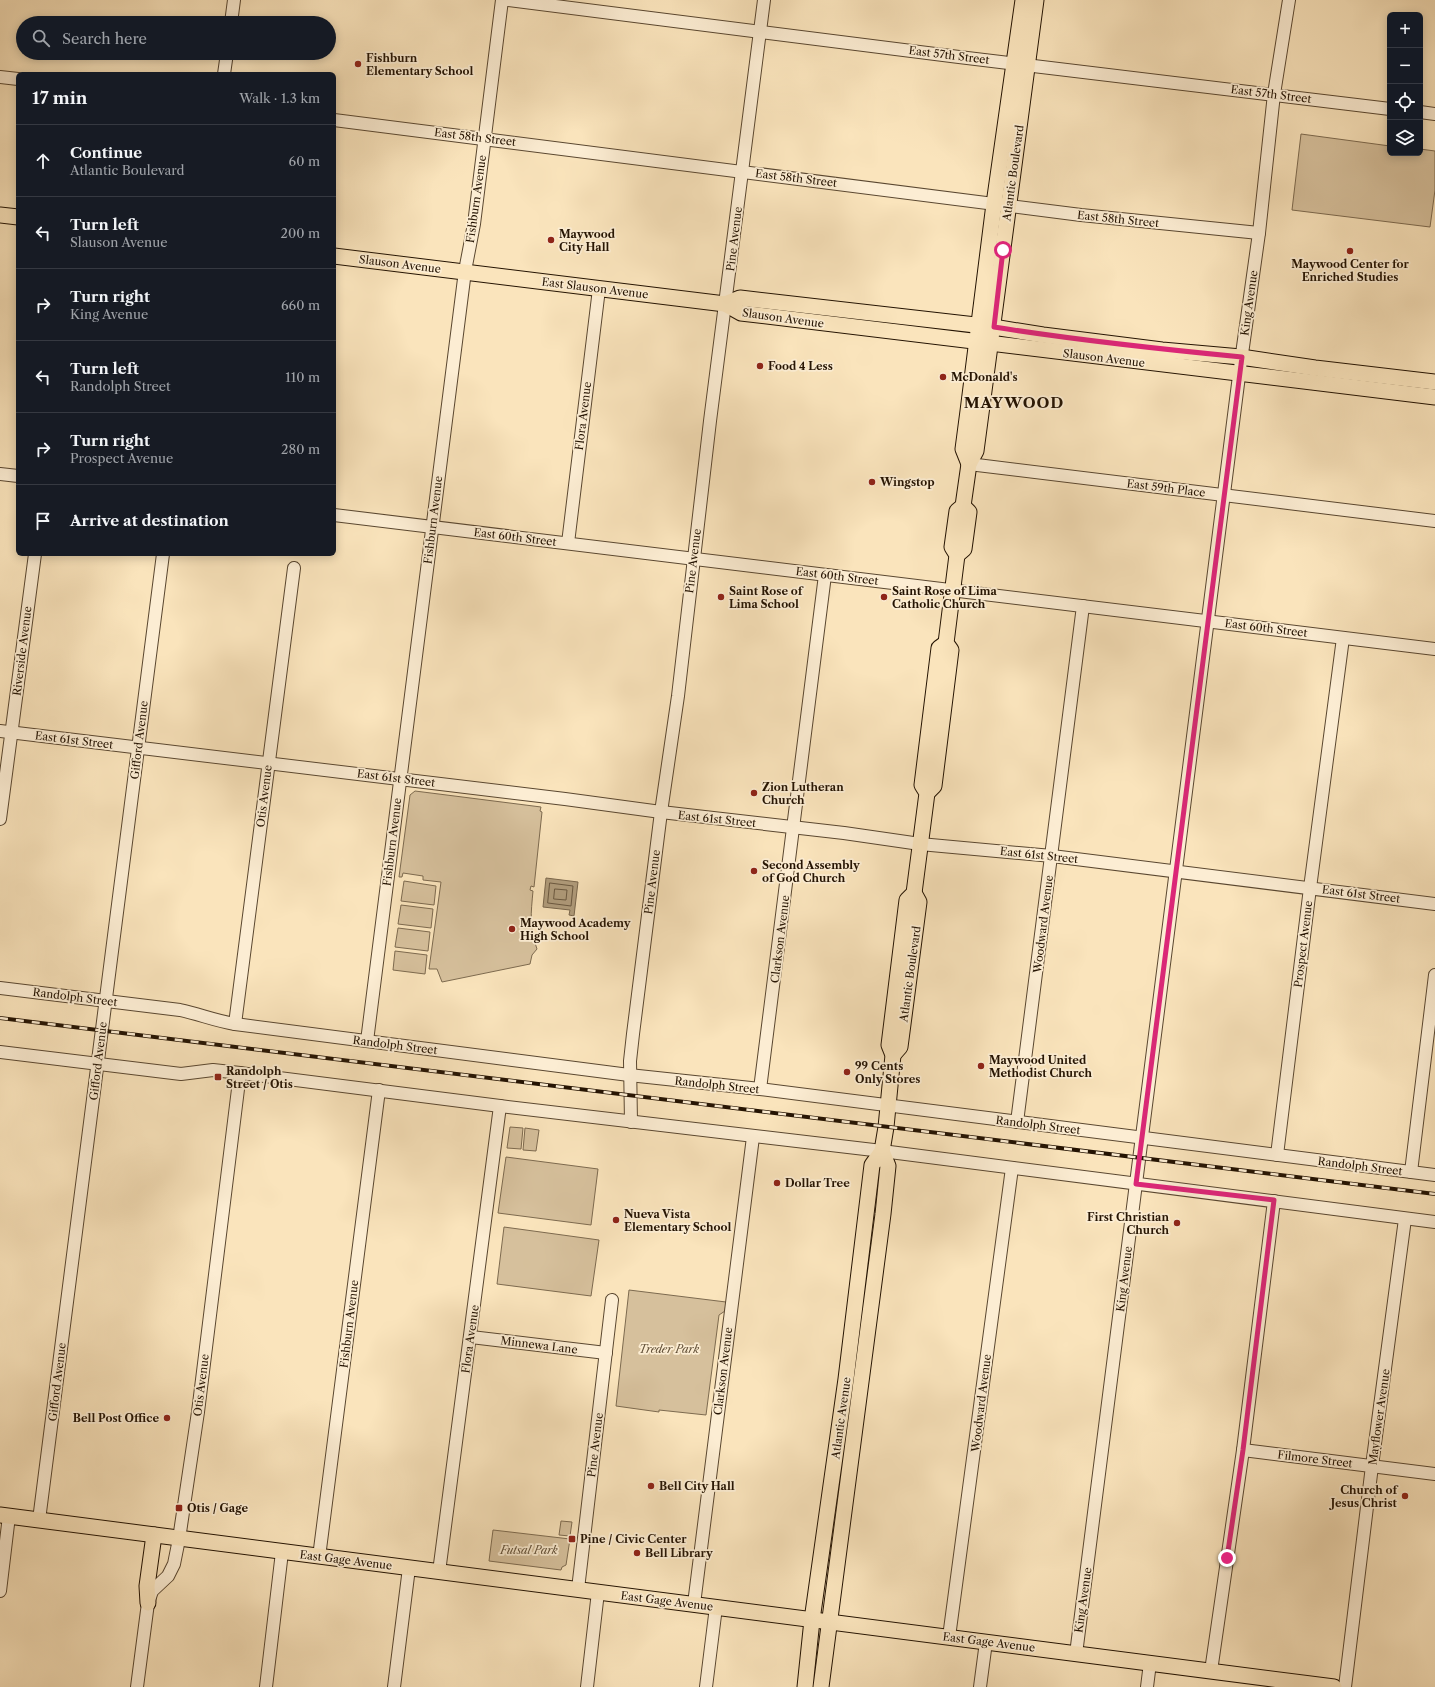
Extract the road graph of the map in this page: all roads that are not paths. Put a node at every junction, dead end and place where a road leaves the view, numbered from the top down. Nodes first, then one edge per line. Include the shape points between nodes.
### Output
1 (234, 0) edge
2 (502, 0) edge
3 (508, 0) edge
4 (764, 0) edge
5 (1023, 0) edge
6 (1036, 0) edge
7 (1289, 0) edge
8 (232, 16) edge
9 (760, 32) junction
10 (226, 60) edge
11 (1021, 64) junction
12 (224, 72) edge
13 (0, 77) edge
14 (16, 79) edge
15 (1274, 94) junction
16 (1387, 109) edge
17 (1423, 112) edge
18 (1435, 114) edge
19 (336, 120) edge
20 (485, 138) junction
21 (742, 171) junction
22 (994, 204) junction
23 (1009, 206) junction
24 (0, 215) edge
25 (16, 217) edge
26 (1259, 233) junction
27 (336, 256) edge
28 (465, 271) junction
29 (599, 288) junction
30 (725, 304) junction
31 (978, 325) junction
32 (994, 327) junction
33 (976, 341) junction
34 (992, 343) junction
35 (1242, 357) junction
36 (1239, 373) junction
37 (1435, 382) edge
38 (1435, 397) edge
39 (969, 464) junction
40 (0, 474) edge
41 (16, 476) edge
42 (1224, 495) junction
43 (336, 515) edge
44 (1435, 521) edge
45 (432, 527) junction
46 (568, 543) junction
47 (35, 556) edge
48 (163, 556) edge
49 (693, 558) junction
50 (294, 568) dead end
51 (825, 575) junction
52 (952, 590) junction
53 (1083, 606) junction
54 (1209, 621) junction
55 (1343, 638) junction
56 (1435, 649) edge
57 (6, 731) edge
58 (138, 747) junction
59 (269, 764) junction
60 (400, 779) junction
61 (661, 812) junction
62 (0, 819) edge
63 (794, 827) junction
64 (920, 844) junction
65 (1052, 856) junction
66 (1176, 871) junction
67 (1310, 888) junction
68 (1435, 904) edge
69 (1435, 975) edge
70 (0, 988) edge
71 (106, 1001) junction
72 (235, 1024) junction
73 (367, 1041) junction
74 (0, 1052) edge
75 (98, 1064) junction
76 (240, 1073) junction
77 (629, 1075) junction
78 (760, 1089) junction
79 (379, 1090) junction
80 (500, 1106) junction
81 (888, 1108) junction
82 (631, 1122) junction
83 (1018, 1122) junction
84 (753, 1137) junction
85 (1142, 1138) junction
86 (882, 1151) junction
87 (1277, 1155) junction
88 (1012, 1168) junction
89 (1411, 1172) junction
90 (1435, 1175) edge
91 (1136, 1184) junction
92 (1274, 1200) junction
93 (1405, 1219) junction
94 (1435, 1222) edge
95 (612, 1300) dead end
96 (471, 1337) junction
97 (606, 1352) junction
98 (1243, 1450) junction
99 (1372, 1466) junction
100 (1435, 1474) edge
101 (5, 1516) edge
102 (39, 1520) junction
103 (154, 1535) junction
104 (179, 1538) junction
105 (282, 1552) junction
106 (319, 1557) junction
107 (409, 1568) junction
108 (439, 1572) junction
109 (578, 1589) junction
110 (0, 1591) edge
111 (598, 1592) junction
112 (148, 1602) junction
113 (694, 1604) junction
114 (716, 1607) junction
115 (812, 1620) junction
116 (830, 1622) junction
117 (949, 1637) junction
118 (986, 1642) junction
119 (1076, 1654) junction
120 (1150, 1663) junction
121 (1211, 1671) junction
122 (1270, 1683) edge
123 (137, 1687) edge
124 (266, 1687) edge
125 (394, 1687) edge
126 (587, 1687) edge
127 (706, 1687) edge
128 (805, 1687) edge
129 (821, 1687) edge
130 (980, 1687) edge
131 (1147, 1687) edge
132 (1334, 1687) edge
133 (1345, 1687) edge

1 - 8 street
2 - 20 street, Fishburn Avenue
3 - 9 street, East 57th Street
4 - 9 street, Pine Avenue
5 - 11 main road, Atlantic Boulevard
6 - 11 main road, Atlantic Boulevard
7 - 15 street, King Avenue
9 - 11 street, East 57th Street
9 - 21 street, Pine Avenue
10 - 12 street
11 - 15 street, East 57th Street
11 - 22 main road, Atlantic Boulevard
11 - 23 main road, Atlantic Boulevard
13 - 14 street
15 - 16 street, East 57th Street
15 - 26 street, King Avenue
17 - 18 street
19 - 20 street, East 58th Street
20 - 21 street, East 58th Street
20 - 28 street, Fishburn Avenue
21 - 22 street, East 58th Street
21 - 30 street, Pine Avenue
22 - 23 street, East 58th Street
22 - 31 main road, Atlantic Boulevard
23 - 26 street, East 58th Street
23 - 32 main road, Atlantic Boulevard
24 - 25 main road
26 - 35 street, King Avenue
27 - 28 main road, Slauson Avenue
28 - 29 main road, East Slauson Avenue
28 - 45 street, Fishburn Avenue
29 - 30 main road, East Slauson Avenue
29 - 46 street, Flora Avenue
30 - 31 main road, Slauson Avenue via 740,298
30 - 33 main road, Slauson Avenue via 741,313
30 - 49 street, Pine Avenue
31 - 32 main road, Slauson Avenue
31 - 33 main road, Atlantic Boulevard
32 - 34 main road, Atlantic Boulevard
32 - 35 main road, Slauson Avenue via 1162,350
33 - 34 main road, Slauson Avenue
33 - 39 main road, Atlantic Boulevard via 963,449
34 - 36 main road, Slauson Avenue
34 - 39 main road, Atlantic Boulevard via 976,451
35 - 36 street, King Avenue
35 - 37 main road, Slauson Avenue
36 - 38 main road, Slauson Avenue
36 - 42 street, King Avenue
39 - 42 street, East 59th Place
39 - 52 main road, Atlantic Boulevard via 964,506 956,511 952,547 957,555
40 - 41 street
42 - 44 street, East 59th Place
42 - 54 street, King Avenue
43 - 45 street, East 60th Street
45 - 46 street, East 60th Street
45 - 60 street, Fishburn Avenue
46 - 49 street, East 60th Street
47 - 57 street, Riverside Avenue
48 - 58 street, Gifford Avenue
49 - 51 street, East 60th Street
49 - 61 street, Pine Avenue via 678,696
50 - 59 street, Otis Avenue
51 - 52 street, East 60th Street
51 - 63 street, Clarkson Avenue
52 - 53 street, East 60th Street
52 - 64 main road, Atlantic Boulevard via 946,643 951,650 934,786 927,793
53 - 54 street, East 60th Street
53 - 65 street, Woodward Avenue
54 - 55 street, East 60th Street
54 - 66 street, King Avenue
55 - 56 street, East 60th Street
55 - 67 street, Prospect Avenue
57 - 58 street, East 61st Street
57 - 62 street, Riverside Avenue
58 - 59 street, East 61st Street
58 - 71 street, Gifford Avenue
59 - 60 street, East 61st Street
59 - 72 street, Otis Avenue
60 - 61 street, East 61st Street
60 - 73 street, Fishburn Avenue
61 - 63 street, East 61st Street
61 - 77 street, Pine Avenue
63 - 64 street, East 61st Street
63 - 78 street, Clarkson Avenue
64 - 65 street, East 61st Street
64 - 81 main road, Atlantic Boulevard via 914,893 919,902 909,988 900,1047 893,1055
65 - 66 street, East 61st Street
65 - 83 street, Woodward Avenue
66 - 67 street, East 61st Street
66 - 85 street, King Avenue
67 - 68 street, East 61st Street
67 - 87 street, Prospect Avenue
69 - 89 street
70 - 71 street, Randolph Street
71 - 72 street, Randolph Street via 180,1010 218,1022
71 - 75 street, Gifford Avenue
72 - 73 street, Randolph Street
73 - 77 street, Randolph Street
74 - 75 street
75 - 76 street via 180,1074 212,1070
75 - 102 street, Gifford Avenue
76 - 79 street
76 - 104 street, Otis Avenue
77 - 78 street, Randolph Street
77 - 82 street, Pine Avenue
78 - 81 street, Randolph Street
79 - 80 street
79 - 106 street, Fishburn Avenue
80 - 82 street
80 - 96 street, Flora Avenue
81 - 83 street, Randolph Street
81 - 86 main road, Atlantic Avenue
82 - 84 street
83 - 85 street, Randolph Street
84 - 86 street
84 - 113 street, Clarkson Avenue
85 - 87 street, Randolph Street
85 - 91 street, King Avenue
86 - 88 street
86 - 115 main road, Atlantic Avenue via 872,1165 846,1379
86 - 116 main road, Atlantic Avenue via 888,1166 884,1207
87 - 89 street, Randolph Street
88 - 91 street
88 - 117 street, Woodward Avenue
89 - 90 street, Randolph Street
91 - 92 street
91 - 119 street, King Avenue
92 - 93 street
92 - 98 street
93 - 94 street
93 - 99 street, Mayflower Avenue
95 - 97 street, Pine Avenue
96 - 97 street, Minnewa Lane
96 - 108 street, Flora Avenue
97 - 109 street, Pine Avenue
98 - 99 street, Filmore Street
98 - 121 street
99 - 100 street, Filmore Street
99 - 133 street, Mayflower Avenue
101 - 102 main road, East Gage Avenue
101 - 110 street
102 - 103 main road, East Gage Avenue
103 - 104 main road, East Gage Avenue
103 - 112 main road via 146,1586
104 - 105 main road, East Gage Avenue
104 - 112 street, Otis Avenue via 174,1564 168,1576 152,1591
105 - 106 main road, East Gage Avenue
105 - 124 street
106 - 107 main road, East Gage Avenue
107 - 108 main road, East Gage Avenue
107 - 125 street
108 - 109 main road, East Gage Avenue
109 - 111 main road, East Gage Avenue
111 - 113 main road, East Gage Avenue
111 - 126 street
112 - 123 street, Otis Avenue
113 - 114 main road, East Gage Avenue
114 - 115 main road, East Gage Avenue
114 - 127 street
115 - 116 main road, East Gage Avenue
115 - 128 main road, Atlantic Avenue
116 - 117 main road, East Gage Avenue
116 - 129 main road, Atlantic Avenue
117 - 118 main road, East Gage Avenue
118 - 119 main road, East Gage Avenue
118 - 130 street
119 - 120 main road, East Gage Avenue
120 - 121 main road, East Gage Avenue
120 - 131 street
121 - 122 main road, East Gage Avenue
122 - 132 main road, East Gage Avenue

